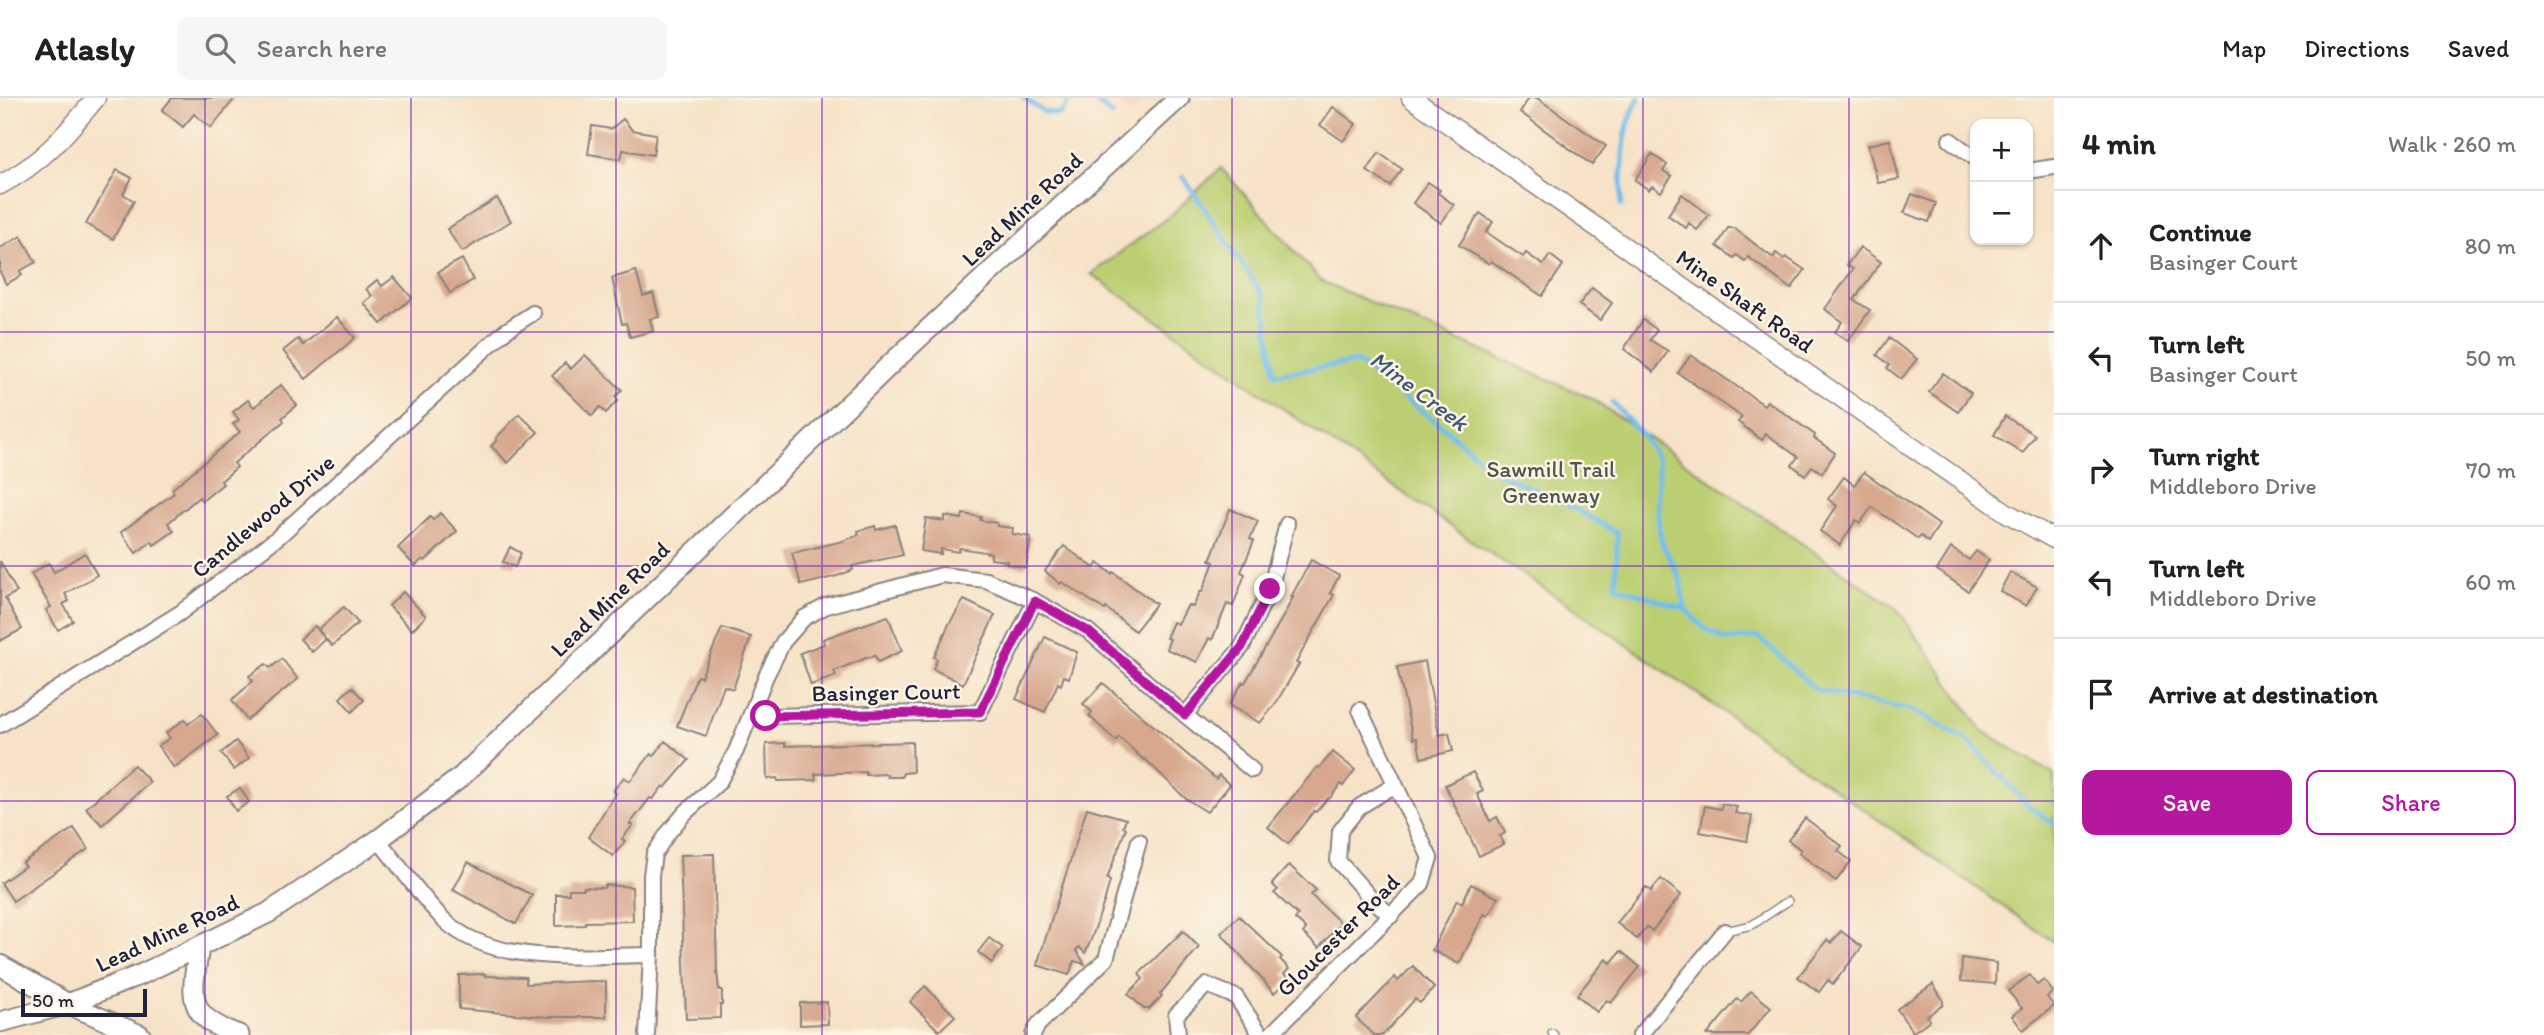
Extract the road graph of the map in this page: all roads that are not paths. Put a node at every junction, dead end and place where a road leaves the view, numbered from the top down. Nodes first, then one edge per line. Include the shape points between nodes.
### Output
1 (96, 98) edge
2 (1179, 98) edge
3 (1411, 98) edge
4 (1950, 140) dead end
5 (1970, 154) edge
6 (2054, 167) edge
7 (2033, 170) edge
8 (0, 185) edge
9 (533, 313) dead end
10 (1287, 524) dead end
11 (2054, 539) edge
12 (1035, 601) junction
13 (1360, 710) dead end
14 (754, 711) junction
15 (1185, 715) junction
16 (0, 725) edge
17 (1252, 771) dead end
18 (1395, 785) junction
19 (378, 840) junction
20 (1139, 841) dead end
21 (1788, 901) dead end
22 (1391, 916) junction
23 (1725, 931) joint
24 (199, 948) junction
25 (651, 955) junction
26 (0, 965) edge
27 (68, 1004) junction
28 (0, 1022) edge
29 (141, 1035) edge
30 (239, 1035) edge
31 (647, 1035) edge
32 (1033, 1035) edge
33 (1178, 1035) edge
34 (1261, 1035) edge
35 (1270, 1035) edge
36 (1640, 1035) edge

1 - 8 street via 58,144
2 - 19 main road, Lead Mine Road via 896,359 461,777
3 - 11 street, Mine Shaft Road via 2007,513
4 - 5 street
6 - 7 street
9 - 16 street, Candlewood Drive via 497,338 277,538 180,613
10 - 15 street via 1270,589 1242,647
12 - 14 street via 986,580 942,575 825,606 804,618 783,642
12 - 14 street, Basinger Court via 980,712 766,716
12 - 15 street via 1088,631
13 - 18 street, Gloucester Road
14 - 25 street via 719,782 685,813 654,854
15 - 17 street
18 - 22 street, Gloucester Road via 1430,858 1422,884
18 - 22 street via 1359,807 1340,831 1338,861
19 - 24 main road, Lead Mine Road via 268,913
19 - 25 street via 444,920 485,944 531,954
20 - 32 street via 1106,959
21 - 23 lane via 1752,925
22 - 35 street, Gloucester Road
23 - 36 street
24 - 27 main road, Lead Mine Road
24 - 30 main road via 193,982 198,1010
25 - 31 street
26 - 27 main road
27 - 28 main road, Lead Mine Road
27 - 29 main road
33 - 34 street via 1176,1015 1207,985 1236,997

